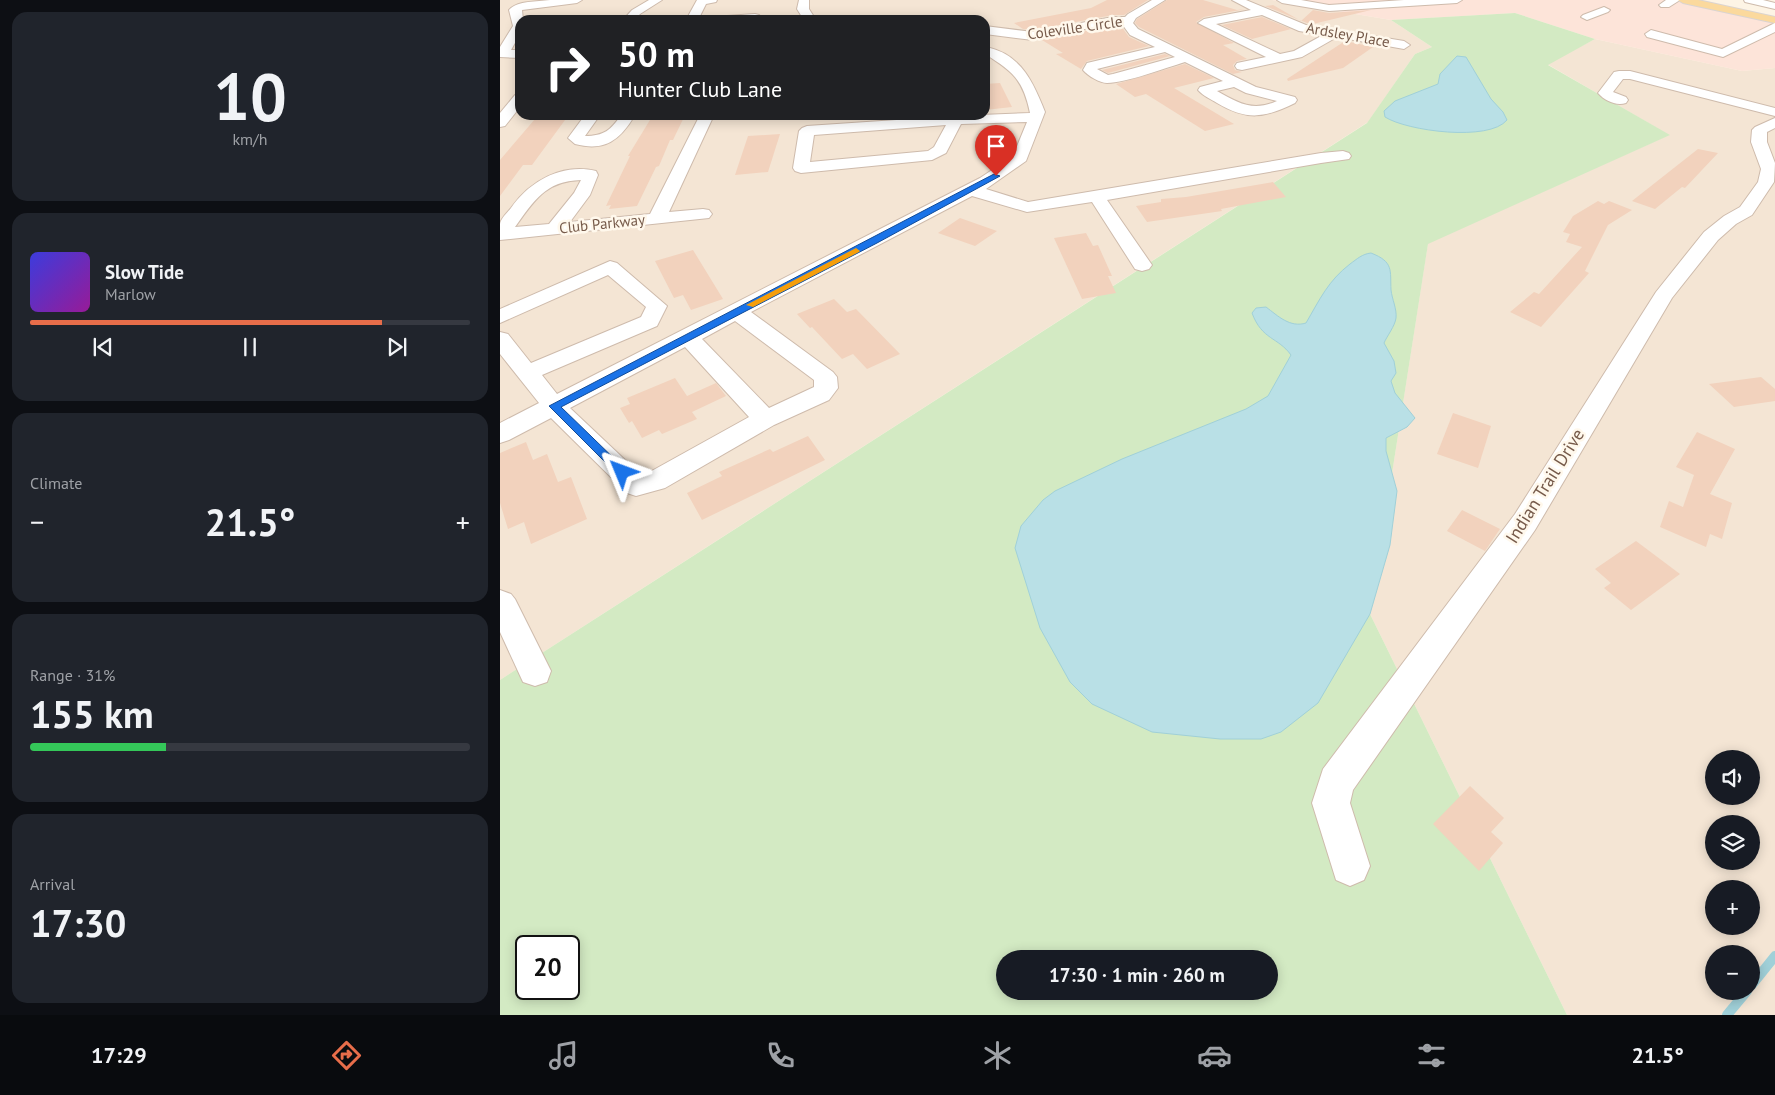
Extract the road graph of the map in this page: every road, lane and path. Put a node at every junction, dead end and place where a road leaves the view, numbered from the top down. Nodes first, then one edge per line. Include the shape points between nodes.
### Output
1 (577, 0) edge
2 (657, 0) edge
3 (712, 0) edge
4 (804, 0) edge
5 (1160, 0) edge
6 (1236, 0) edge
7 (1282, 0) edge
8 (1318, 0) edge
9 (1457, 0) edge
10 (1683, 0) edge
11 (1749, 0) edge
12 (1775, 6) edge
13 (1329, 8) junction
14 (1604, 10) dead end
15 (1263, 11) junction
16 (1775, 14) edge
17 (517, 15) edge
18 (634, 15) edge
19 (695, 15) edge
20 (807, 15) edge
21 (1753, 15) junction
22 (1587, 17) dead end
23 (1775, 20) edge
24 (1287, 21) junction
25 (1130, 25) junction
26 (1775, 26) edge
27 (1262, 27) dead end
28 (1303, 28) junction
29 (990, 31) edge
30 (515, 33) edge
31 (1336, 33) junction
32 (1651, 34) dead end
33 (1047, 35) junction
34 (1098, 36) dead end
35 (1063, 44) dead end
36 (1404, 45) dead end
37 (1167, 48) junction
38 (1261, 50) junction
39 (990, 51) edge
40 (515, 54) edge
41 (1186, 58) junction
42 (1278, 58) junction
43 (1242, 66) dead end
44 (1235, 82) junction
45 (1620, 100) dead end
46 (515, 106) edge
47 (1775, 112) edge
48 (1036, 117) junction
49 (990, 118) edge
50 (589, 120) edge
51 (625, 120) edge
52 (705, 120) edge
53 (939, 120) edge
54 (960, 120) edge
55 (1775, 122) edge
56 (500, 123) edge
57 (1343, 156) dead end
58 (971, 190) junction
59 (1097, 196) junction
60 (704, 214) dead end
61 (657, 218) junction
62 (555, 228) junction
63 (500, 234) edge
64 (1142, 265) dead end
65 (738, 312) junction
66 (500, 317) edge
67 (688, 337) junction
68 (500, 339) edge
69 (527, 372) junction
70 (554, 406) junction
71 (765, 420) junction
72 (500, 434) edge
73 (500, 603) edge
74 (535, 671) dead end
75 (1350, 866) dead end

1 - 17 street via 519,7 515,10
2 - 18 street
3 - 19 street via 702,1
4 - 20 street via 803,9
5 - 25 street, Coleville Circle via 1132,16
6 - 15 street, Ardsley Place
7 - 13 street
8 - 13 street
9 - 13 street
10 - 21 main road
11 - 12 street
14 - 22 street
15 - 24 street, Ardsley Place
15 - 38 street via 1204,23
16 - 21 street
21 - 23 main road
24 - 27 street
24 - 28 street, Ardsley Place
25 - 33 street, Coleville Circle via 1113,20
25 - 34 street
25 - 37 street
26 - 32 street via 1723,53
28 - 31 street, Ardsley Place
28 - 38 street
29 - 33 street, Coleville Circle via 1023,36
30 - 40 street via 502,54
31 - 36 street, Ardsley Place
31 - 42 street via 1298,54
33 - 35 street
37 - 41 street
37 - 41 street via 1092,66 1090,70 1106,79 1114,78
38 - 42 street
39 - 48 street via 1017,68 1026,81 1038,112
41 - 44 street
42 - 43 street
44 - 44 street via 1251,90 1290,100 1261,112 1249,113 1205,90
45 - 47 street via 1605,93 1619,75 1630,75
46 - 56 street
48 - 49 street
48 - 58 street via 1020,158
50 - 51 street via 576,138 580,141 607,139 617,134
52 - 61 street
53 - 54 street via 807,132 801,168 932,155 940,150
55 - 75 street, Indian Trail Drive via 1760,130 1759,142 1769,169 1766,182 1746,211 1711,236 1663,296 1525,522 1336,782 1331,803
57 - 59 street
58 - 59 street via 1027,207
58 - 65 street
59 - 64 street
60 - 61 street, Club Parkway
61 - 62 street, Club Parkway
62 - 63 street, Club Parkway
62 - 63 street via 585,189 590,175 553,178 535,188
65 - 67 street
65 - 71 street via 825,377 826,388 821,394
66 - 69 street via 610,267 657,306 649,321
67 - 70 street
67 - 71 street
68 - 69 street
69 - 70 street
70 - 71 street via 636,486 656,481
70 - 72 street
73 - 74 street

